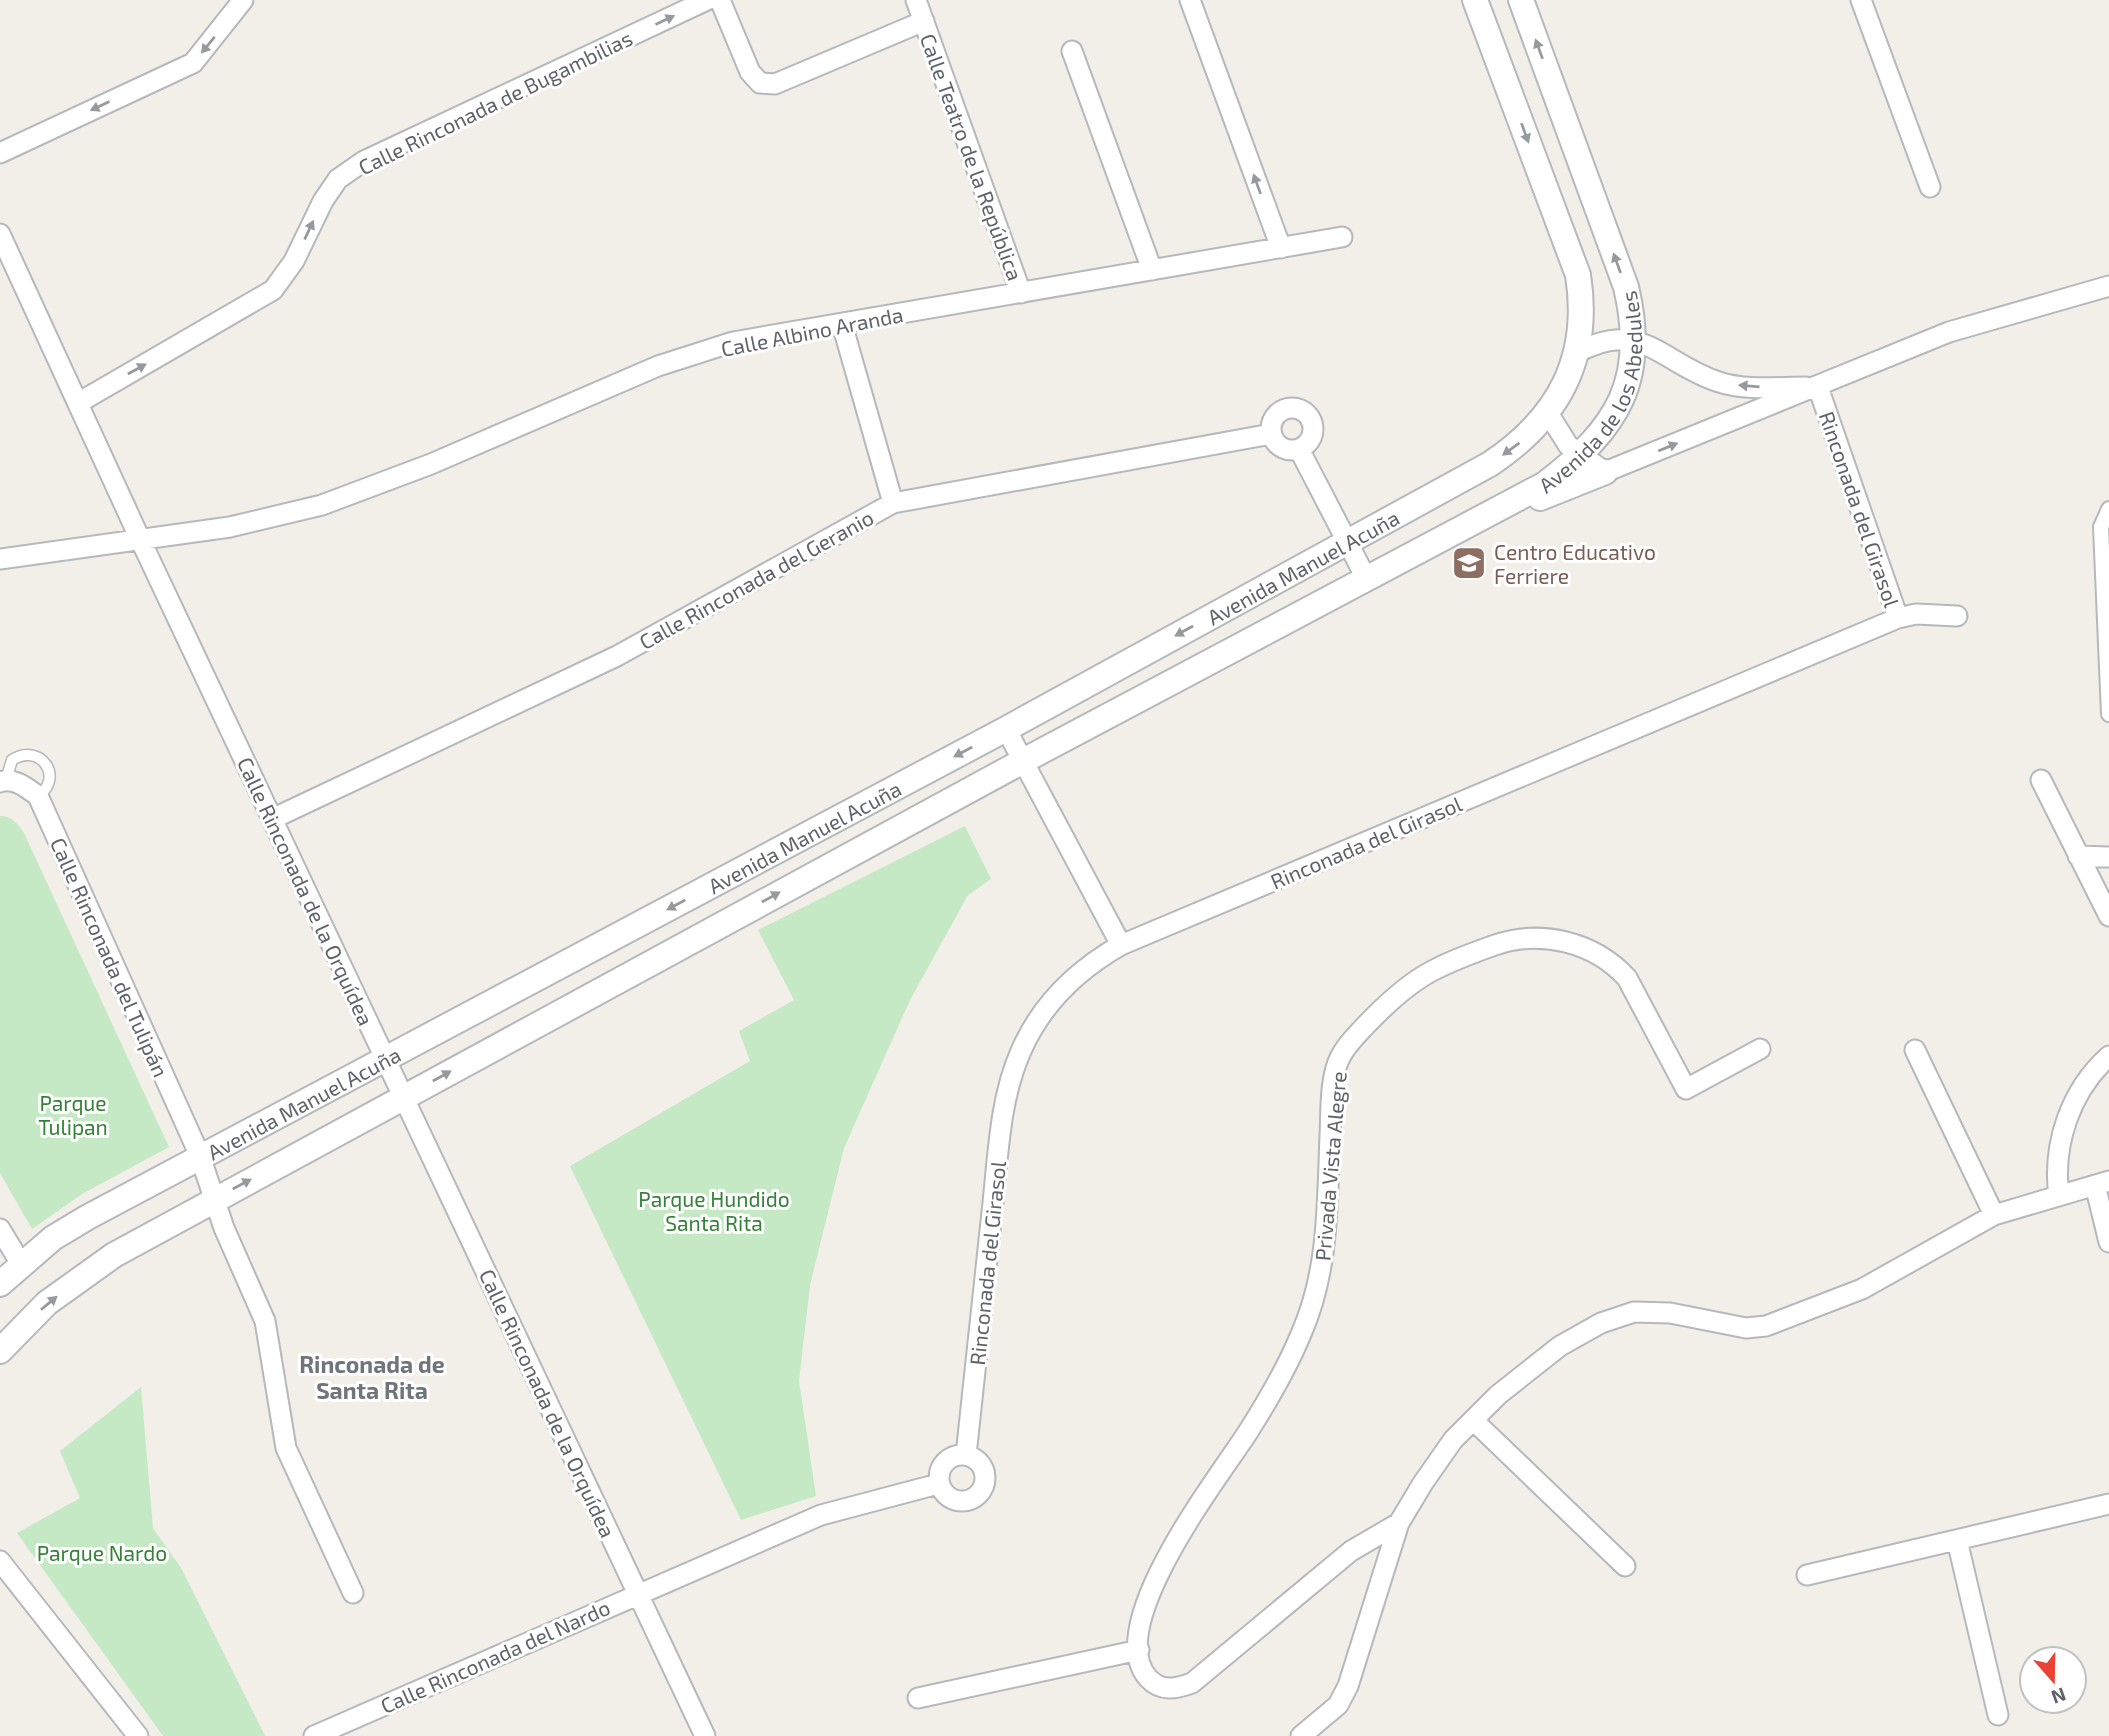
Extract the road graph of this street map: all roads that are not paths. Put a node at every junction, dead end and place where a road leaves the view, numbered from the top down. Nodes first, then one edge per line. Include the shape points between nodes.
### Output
1 (243, 0) edge
2 (707, 0) edge
3 (720, 0) edge
4 (916, 0) edge
5 (1190, 0) edge
6 (1475, 0) edge
7 (1521, 0) edge
8 (1861, 0) edge
9 (924, 21) junction
10 (1072, 51) dead end
11 (0, 153) edge
12 (1930, 187) dead end
13 (0, 234) edge
14 (1342, 237) dead end
15 (1281, 248) junction
16 (1152, 270) junction
17 (2109, 286) edge
18 (1021, 293) junction
19 (842, 324) junction
20 (1633, 340) junction
21 (1575, 354) junction
22 (1818, 387) junction
23 (78, 402) junction
24 (1548, 413) junction
25 (1271, 434) junction
26 (1299, 449) junction
27 (1581, 457) junction
28 (1605, 472) junction
29 (894, 503) junction
30 (2109, 509) edge
31 (1452, 534) junction
32 (140, 539) junction
33 (1349, 541) junction
34 (0, 559) edge
35 (1366, 578) junction
36 (1956, 616) dead end
37 (1898, 618) junction
38 (2109, 714) edge
39 (1006, 729) junction
40 (1023, 761) junction
41 (2041, 780) dead end
42 (3, 781) edge
43 (38, 796) junction
44 (272, 819) junction
45 (2078, 856) junction
46 (2109, 857) edge
47 (2107, 908) edge
48 (1121, 945) junction
49 (1760, 1049) dead end
50 (1915, 1050) dead end
51 (2109, 1056) edge
52 (386, 1060) junction
53 (403, 1097) junction
54 (200, 1156) junction
55 (2102, 1183) edge
56 (2059, 1196) junction
57 (214, 1199) junction
58 (1994, 1215) junction
59 (0, 1229) edge
60 (2109, 1242) edge
61 (21, 1264) junction
62 (0, 1284) edge
63 (0, 1351) edge
64 (1473, 1420) junction
65 (966, 1455) junction
66 (939, 1484) junction
67 (2109, 1504) edge
68 (1398, 1523) junction
69 (1957, 1540) junction
70 (0, 1561) edge
71 (1625, 1566) dead end
72 (1807, 1576) dead end
73 (353, 1593) dead end
74 (638, 1594) junction
75 (1139, 1650) junction
76 (918, 1698) dead end
77 (1998, 1715) dead end
78 (138, 1736) edge
79 (314, 1736) edge
80 (705, 1736) edge
81 (1301, 1736) edge

1 -> 11 street via 193,62
23 -> 2 street, Calle Rinconada de Bugambilias via 273,290 338,179 364,161
3 - 9 street, Calle Teatro de la República via 750,72 760,83 775,84
4 - 9 street, Calle Teatro de la República
15 -> 5 street
6 -> 21 street, Avenida de los Abedules via 1578,275 1584,311
20 -> 7 street, Avenida de los Abedules via 1626,287
8 - 12 street
9 - 18 street, Calle Teatro de la República
10 - 16 street
13 - 23 street, Calle Rinconada de la Orquídea
14 - 15 street, Calle Albino Aranda
15 - 16 street, Calle Albino Aranda
16 - 18 street, Calle Albino Aranda
17 - 22 street via 1949,332
18 - 19 street, Calle Albino Aranda
19 - 29 street
19 - 32 street, Calle Albino Aranda via 733,342 658,366 323,505 230,527
20 - 21 street via 1596,342
22 -> 20 street via 1721,383
20 - 27 street, Avenida de los Abedules via 1632,366 1620,402 1602,435
21 - 24 street, Avenida Manuel Acuña via 1563,390
28 -> 22 street
22 - 37 street, Rinconada del Girasol
23 - 32 street, Calle Rinconada de la Orquídea
24 - 27 street
24 -> 33 street, Avenida Manuel Acuña via 1519,445 1490,464
25 - 26 street via 1282,447
25 - 26 street via 1271,423 1285,408 1306,412 1313,433
25 - 29 street, Calle Rinconada del Geranio
26 - 33 street
27 - 28 street
27 - 31 street, Avenida de los Abedules via 1545,484
28 - 31 street
29 - 44 street, Calle Rinconada del Geranio via 617,656
30 - 38 street via 2101,527
31 - 35 street, Avenida Manuel Acuña
32 - 34 street, Calle Albino Aranda
32 - 44 street, Calle Rinconada de la Orquídea
33 - 35 street
33 -> 39 street, Avenida Manuel Acuña
35 - 40 street, Avenida Manuel Acuña
36 - 37 street
37 - 48 street, Rinconada del Girasol
39 - 40 street
39 -> 52 street, Avenida Manuel Acuña
40 - 48 street
53 -> 40 street, Avenida Manuel Acuña
41 - 45 street
42 - 43 street
42 - 43 lane via 12,760 26,754 38,756 48,765 50,779
43 - 54 street, Calle Rinconada del Tulipán
44 - 52 street, Calle Rinconada de la Orquídea
45 - 46 street
45 - 47 street
48 - 65 street, Rinconada del Girasol via 1094,960 1044,1010 1021,1050 1009,1084
49 - 75 street, Privada Vista Alegre via 1686,1089 1627,978 1583,947 1551,939 1522,938 1499,944 1438,966 1399,990 1346,1046 1336,1066 1325,1257 1314,1303 1249,1431 1169,1550 1151,1592
50 - 58 street
51 - 56 street via 2081,1088 2064,1128 2055,1168
52 - 53 street, Calle Rinconada de la Orquídea
52 - 54 street, Avenida Manuel Acuña
57 -> 53 street, Avenida Manuel Acuña
53 - 74 street, Calle Rinconada de la Orquídea
54 - 57 street, Calle Rinconada del Tulipán
54 - 61 street, Avenida Manuel Acuña via 88,1217
55 - 56 street
55 - 60 street
56 - 58 street
63 -> 57 street, Avenida Manuel Acuña via 47,1303 114,1255
57 - 73 street, Calle Rinconada del Tulipán via 265,1321 286,1448
58 - 64 street via 1862,1289 1766,1326 1746,1328 1670,1313 1634,1312 1601,1323 1560,1346
59 - 61 street
61 - 62 street, Avenida Manuel Acuña
64 - 68 street via 1453,1440
64 - 71 street
65 - 66 street via 951,1458 940,1469
65 - 66 street via 979,1462 985,1475 983,1489 973,1499 959,1502 946,1496
66 - 74 street, Calle Rinconada del Nardo via 821,1516
67 - 69 street
68 - 75 street via 1351,1551 1192,1683 1168,1689 1157,1686 1144,1672
68 - 81 street via 1348,1686 1338,1704
69 - 72 street
69 - 77 street
70 - 78 street
74 - 79 street, Calle Rinconada del Nardo
74 - 80 street, Calle Rinconada de la Orquídea
75 - 76 street

